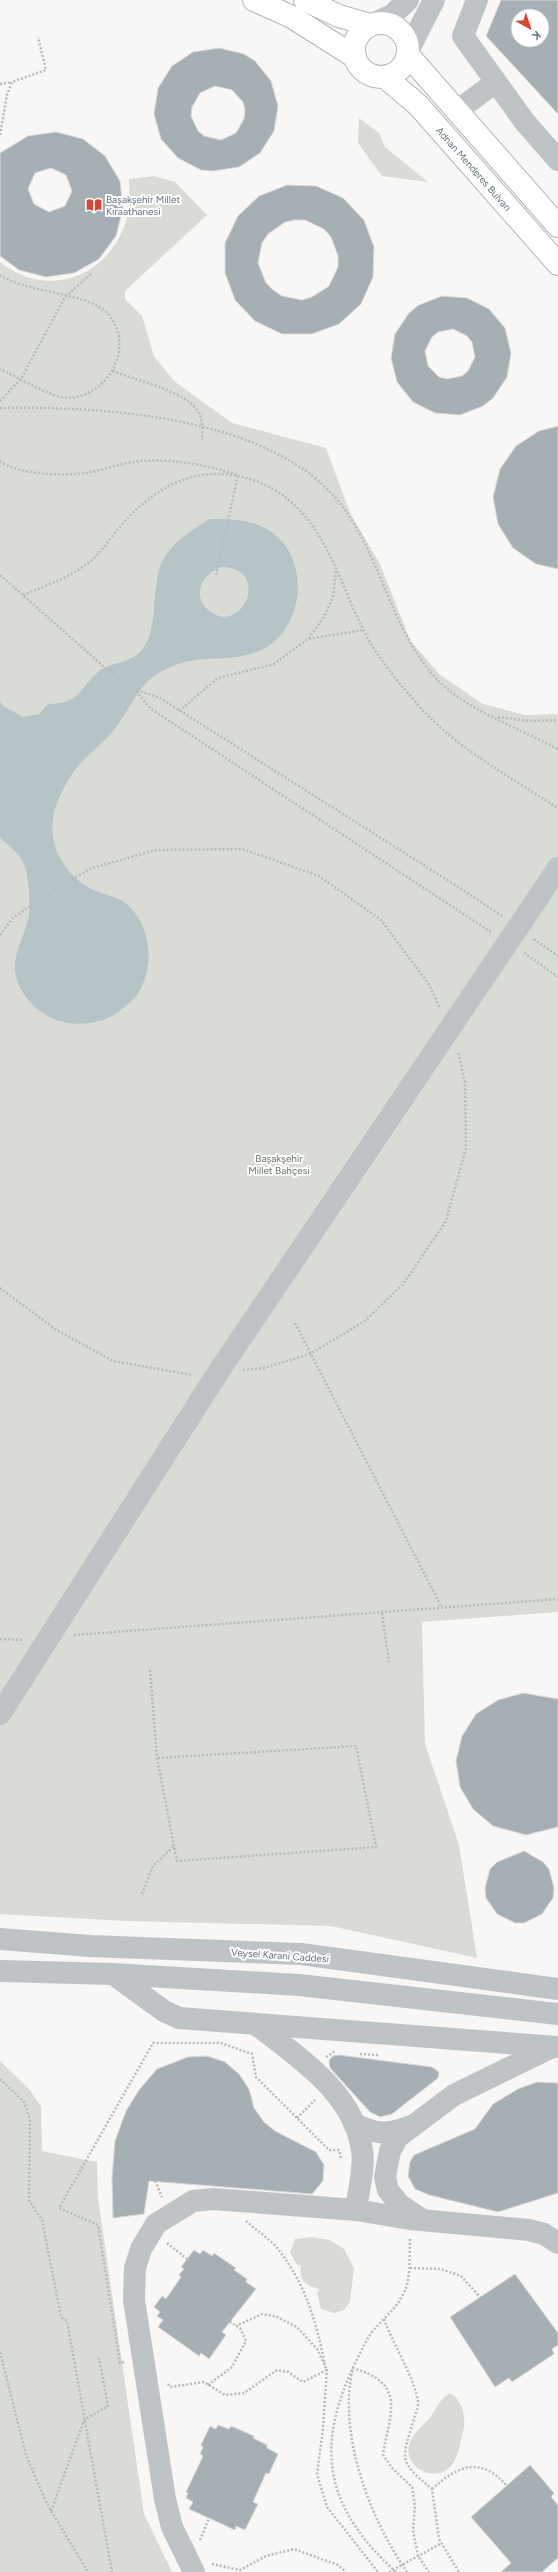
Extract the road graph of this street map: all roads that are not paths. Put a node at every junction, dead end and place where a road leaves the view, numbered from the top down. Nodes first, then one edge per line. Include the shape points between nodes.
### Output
1 (254, 0) edge
2 (305, 0) edge
3 (408, 0) edge
4 (434, 0) edge
5 (478, 0) edge
6 (373, 24) junction
7 (408, 52) junction
8 (354, 56) junction
9 (386, 77) junction
10 (496, 82) junction
11 (458, 110) junction
12 (558, 160) edge
13 (558, 226) edge
14 (558, 264) edge
15 (558, 868) edge
16 (0, 1714) edge
17 (0, 1939) edge
18 (0, 1971) edge
19 (113, 1974) junction
20 (558, 1989) edge
21 (558, 2014) edge
22 (258, 2025) junction
23 (556, 2047) edge
24 (354, 2124) junction
25 (411, 2126) junction
26 (356, 2210) junction
27 (416, 2219) junction
28 (558, 2244) edge
29 (201, 2565) edge

1 - 8 main road via 292,17
2 - 6 main road via 345,18
3 - 6 street via 392,15
4 - 7 street
5 - 10 street via 463,36
6 - 7 main road via 386,23 396,27 404,34
6 - 8 main road via 361,31 356,40
7 - 9 main road via 401,69
7 - 11 main road
8 - 9 main road via 359,66 367,73
9 - 14 main road, Adnan Menderes Bulvarı via 418,105
10 - 11 street
10 - 12 street via 524,121
11 - 13 main road
15 - 16 street via 217,1374
17 - 20 street, Veysel Karani Caddesi via 97,1946 301,1954
18 - 19 street
19 - 21 street via 299,1985
19 - 22 street via 164,2011 179,2018
22 - 23 street
22 - 24 street via 307,2064 329,2086 347,2109
23 - 25 street via 454,2095
24 - 25 street via 370,2131 389,2134
24 - 26 street via 362,2151
25 - 27 street via 398,2137 390,2151 385,2178 388,2190
26 - 27 street
26 - 29 street via 213,2199 193,2201 156,2224 141,2249 134,2268 134,2300 165,2499 172,2527
27 - 28 street via 528,2230 544,2234

